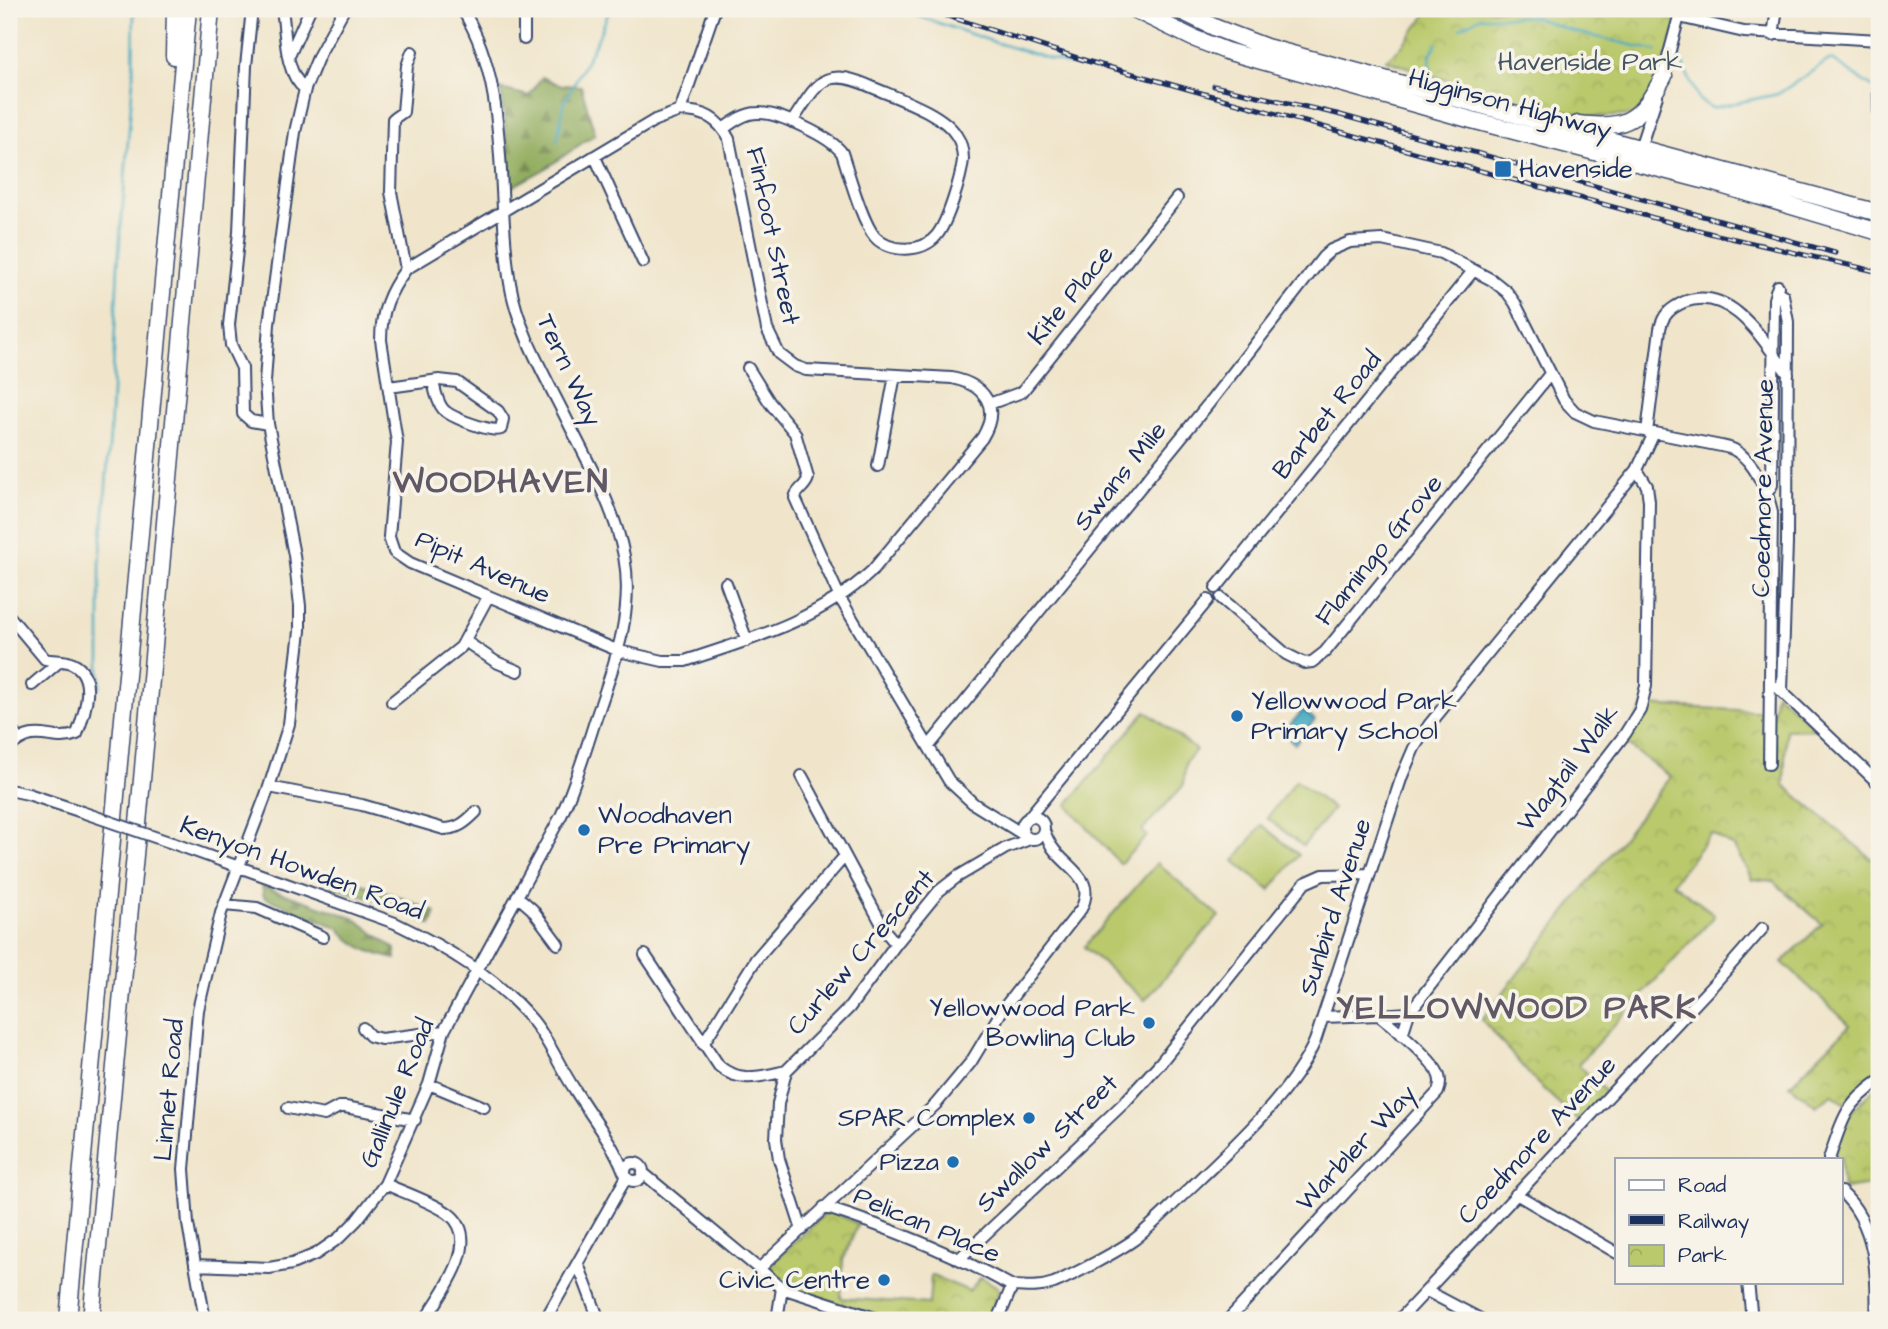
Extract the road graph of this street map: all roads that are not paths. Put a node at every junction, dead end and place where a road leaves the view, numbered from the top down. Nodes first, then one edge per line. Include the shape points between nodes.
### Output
1 (175, 9) edge
2 (188, 9) edge
3 (211, 9) edge
4 (252, 9) edge
5 (282, 9) edge
6 (310, 9) edge
7 (344, 9) edge
8 (462, 9) edge
9 (524, 9) edge
10 (715, 9) edge
11 (1133, 9) edge
12 (1177, 9) edge
13 (1777, 9) edge
14 (1680, 13) edge
15 (1773, 35) junction
16 (524, 39) dead end
17 (1878, 40) edge
18 (412, 52) dead end
19 (289, 57) junction
20 (1664, 76) junction
21 (305, 89) junction
22 (680, 111) junction
23 (1534, 119) junction
24 (792, 122) junction
25 (1879, 125) edge
26 (723, 129) junction
27 (1637, 156) junction
28 (595, 158) junction
29 (1177, 198) dead end
30 (504, 209) junction
31 (1879, 213) edge
32 (169, 223) junction
33 (1879, 232) edge
34 (643, 262) dead end
35 (406, 269) junction
36 (1473, 271) junction
37 (1774, 356) junction
38 (748, 368) dead end
39 (1550, 374) junction
40 (1787, 374) junction
41 (895, 375) junction
42 (433, 382) junction
43 (389, 387) junction
44 (989, 404) junction
45 (268, 424) junction
46 (1650, 433) junction
47 (878, 466) dead end
48 (1637, 470) junction
49 (1767, 493) junction
50 (726, 583) dead end
51 (1218, 593) junction
52 (488, 597) junction
53 (840, 598) junction
54 (9, 616) edge
55 (747, 641) junction
56 (465, 642) junction
57 (619, 650) junction
58 (60, 661) junction
59 (518, 671) dead end
60 (1772, 683) junction
61 (32, 685) dead end
62 (1782, 690) junction
63 (393, 702) dead end
64 (9, 727) edge
65 (18, 738) junction
66 (929, 746) junction
67 (9, 748) edge
68 (1769, 764) dead end
69 (802, 776) dead end
70 (1879, 784) edge
71 (270, 787) junction
72 (9, 790) edge
73 (1049, 794) junction
74 (476, 813) dead end
75 (1044, 828) junction
76 (1025, 831) junction
77 (1052, 848) junction
78 (844, 857) junction
79 (238, 868) junction
80 (1370, 874) junction
81 (517, 896) junction
82 (224, 905) junction
83 (1763, 928) dead end
84 (323, 936) dead end
85 (558, 944) dead end
86 (896, 944) junction
87 (645, 955) dead end
88 (477, 970) junction
89 (1409, 1013) junction
90 (1379, 1015) junction
91 (1323, 1017) junction
92 (363, 1028) dead end
93 (444, 1031) junction
94 (1402, 1035) junction
95 (704, 1044) junction
96 (786, 1071) junction
97 (1879, 1081) edge
98 (429, 1084) junction
99 (484, 1107) dead end
100 (288, 1108) dead end
101 (415, 1120) junction
102 (615, 1149) junction
103 (1829, 1158) edge
104 (633, 1163) junction
105 (643, 1173) junction
106 (629, 1178) junction
107 (385, 1184) junction
108 (656, 1185) junction
109 (1842, 1193) edge
110 (1516, 1194) junction
111 (824, 1208) junction
112 (802, 1230) junction
113 (1615, 1252) edge
114 (960, 1258) junction
115 (578, 1264) junction
116 (195, 1265) junction
117 (760, 1268) junction
118 (1748, 1284) edge
119 (1012, 1286) junction
120 (782, 1288) junction
121 (1427, 1291) junction
122 (998, 1319) edge
123 (68, 1320) edge
124 (91, 1320) edge
125 (205, 1320) edge
126 (425, 1320) edge
127 (545, 1320) edge
128 (599, 1320) edge
129 (778, 1320) edge
130 (881, 1320) edge
131 (1228, 1320) edge
132 (1399, 1320) edge
133 (1482, 1320) edge
134 (1752, 1320) edge
135 (1876, 1320) edge

1 - 32 highway
2 - 32 highway
3 - 124 highway
4 - 45 street via 229,335 242,368 243,414 251,421
5 - 19 street
6 - 19 street
7 - 21 street
8 - 30 street, Tern Way via 482,48 492,83
9 - 16 street
10 - 22 street
11 - 27 highway, Higginson Highway via 1226,51
12 - 23 highway, Higginson Highway via 1266,47
13 - 15 street
14 - 15 street via 1744,32
14 - 20 street
15 - 17 street
17 - 25 street
18 - 35 street via 403,112 393,119 391,192
19 - 21 street via 296,82
20 - 23 highway via 1644,109 1625,122 1596,126
20 - 27 street
21 - 45 street via 269,324
22 - 26 street, Finfoot Street via 705,114
22 - 28 street
23 - 27 highway, Higginson Highway
24 - 24 street via 839,149 877,238 888,246 908,249 937,234 962,160 959,140 948,124 845,76 817,86
24 - 26 street via 770,113 755,113
26 - 41 street, Finfoot Street via 733,149 774,347 787,361 806,370
27 - 31 highway, Higginson Highway
27 - 33 highway, Higginson Highway
28 - 30 street
28 - 34 street
29 - 44 street, Kite Place via 1022,392
30 - 35 street, Pipit Avenue
30 - 57 street, Tern Way via 517,313 610,509 621,542 626,601
32 - 123 highway
35 - 43 street, Pipit Avenue via 388,296 381,325
36 - 39 street via 1511,296
36 - 51 street, Barbet Road
36 - 66 street, Swans Mile via 1441,253 1382,240 1350,242 1331,250
37 - 40 street, Sunbird Avenue
37 - 40 street, Coedmore Avenue via 1777,289 1783,295 1788,321
37 - 46 street, Sunbird Avenue via 1742,315 1728,306 1700,298 1674,307 1660,329
37 - 49 street via 1772,485
38 - 53 street via 795,433 808,473 795,498
39 - 46 street via 1575,412 1594,421
39 - 51 street, Flamingo Grove via 1315,660 1304,663 1286,654
40 - 62 street, Coedmore Avenue
41 - 44 street, Finfoot Street via 969,382 985,394
41 - 47 street
42 - 42 street via 463,386 498,411 503,426 492,431 446,412
42 - 43 street
43 - 52 street, Pipit Avenue via 397,442 388,528 392,548 410,564
44 - 53 street via 990,418 982,438 872,571
45 - 71 street via 300,606 289,724
46 - 48 street, Sunbird Avenue
46 - 49 street, Coedmore Avenue via 1721,446 1742,455
48 - 80 street, Sunbird Avenue via 1422,734 1402,776
48 - 89 street, Wagtail Walk via 1647,486 1649,501 1643,703 1625,734
49 - 60 street, Coedmore Avenue via 1772,513
50 - 55 street
51 - 73 street via 1161,655
52 - 56 street
52 - 57 street, Pipit Avenue
53 - 55 street
53 - 66 street
54 - 58 street via 41,656
55 - 57 street via 675,662
56 - 59 street
56 - 63 street
57 - 81 street, Tern Way via 573,790
58 - 61 street
58 - 65 street via 78,668 87,685 77,734
60 - 62 street
60 - 68 street, Coedmore Avenue
62 - 70 street
64 - 65 street
65 - 67 street
66 - 76 street via 958,792 1003,823
69 - 78 street
71 - 74 street via 362,805 444,829 464,824
71 - 79 street
72 - 79 street, Kenyon Howden Road, bridge
73 - 75 street
73 - 76 street
75 - 76 street via 1040,837
75 - 76 street via 1040,819
75 - 77 street
76 - 77 street
76 - 86 street, Curlew Crescent via 939,891
77 - 111 street, Pelican Place via 1085,886 1085,902 1073,921 936,1104
78 - 86 street
78 - 95 street via 756,959
79 - 82 street, Linnet Road
79 - 88 street, Kenyon Howden Road via 395,923
80 - 91 street, Sunbird Avenue
80 - 114 street, Swallow Street via 1323,875 1305,883 1125,1102
81 - 85 street
81 - 88 street, Tern Way
82 - 84 street via 257,908
82 - 116 street, Linnet Road via 194,1045 184,1169
83 - 110 street, Coedmore Avenue
86 - 96 street, Curlew Crescent via 849,1008
87 - 95 street
88 - 93 street, Gallinule Road
88 - 102 street, Kenyon Howden Road via 534,1022
89 - 90 street
89 - 94 street, Wagtail Walk
90 - 91 street
90 - 94 street, Warbler Way
91 - 119 street, Sunbird Avenue via 1310,1052 1289,1085 1223,1157 1143,1233 1056,1282
92 - 93 street via 381,1039
93 - 98 street, Gallinule Road
94 - 131 street, Warbler Way via 1436,1068 1441,1080 1438,1092
95 - 96 street via 732,1076 753,1078
96 - 112 street, Curlew Crescent via 776,1139
97 - 103 street via 1852,1103
98 - 99 street
98 - 101 street, Gallinule Road
100 - 101 street via 324,1115 345,1107
101 - 107 street, Gallinule Road
102 - 104 street, Kenyon Howden Road
102 - 106 street, Kenyon Howden Road
104 - 105 street via 642,1167
104 - 106 street via 627,1166
105 - 106 street via 641,1179
105 - 108 street
106 - 108 street
106 - 115 street
107 - 116 street, Gallinule Road via 339,1238 316,1254 269,1268
107 - 126 street via 448,1213 460,1229 459,1263
108 - 117 street
109 - 135 street via 1861,1216 1870,1244 1877,1282
110 - 113 street
110 - 121 street, Coedmore Avenue
111 - 112 street, Pelican Place
111 - 114 street, Pelican Place
112 - 117 street, Pelican Place
114 - 119 street, Pelican Place
115 - 127 street
115 - 128 street
116 - 125 street, Linnet Road
117 - 120 street
118 - 134 street
119 - 122 street
120 - 129 street
120 - 130 street
121 - 132 street, Coedmore Avenue
121 - 133 street

